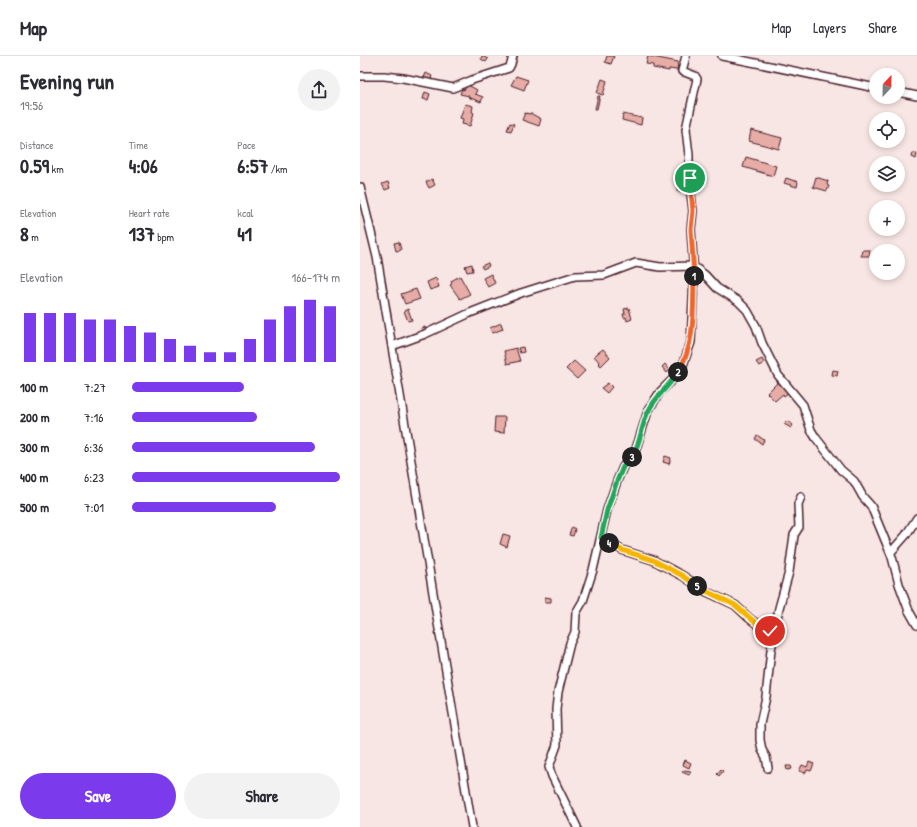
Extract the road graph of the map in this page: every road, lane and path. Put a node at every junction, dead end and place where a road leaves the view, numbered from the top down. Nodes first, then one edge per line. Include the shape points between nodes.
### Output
1 (512, 56) edge
2 (686, 56) edge
3 (722, 56) edge
4 (360, 76) edge
5 (869, 87) edge
6 (905, 93) edge
7 (917, 96) edge
8 (360, 187) edge
9 (693, 266) junction
10 (392, 346) junction
11 (801, 497) dead end
12 (917, 518) edge
13 (601, 538) junction
14 (891, 552) junction
15 (917, 625) edge
16 (775, 636) junction
17 (768, 768) dead end
18 (472, 827) edge
19 (577, 827) edge

1 - 4 street via 509,68 452,88 403,78
2 - 9 street via 682,71 697,79 686,129 692,200
3 - 5 street
6 - 7 street
8 - 10 street via 377,256
9 - 10 street via 660,267 636,263 604,275 575,276 521,293
9 - 13 street via 691,342 675,378 660,392 648,412 636,449 617,481
9 - 14 street via 747,310 778,375 803,405 816,438 840,470 854,481 871,506
10 - 18 street
11 - 16 street via 798,504 799,527 794,535
12 - 14 street
13 - 16 street via 622,550 653,560 735,605
13 - 19 street via 583,601 576,613 574,636 570,642 558,692 557,745 549,767
14 - 15 street via 899,584
16 - 17 street via 760,724 760,740

